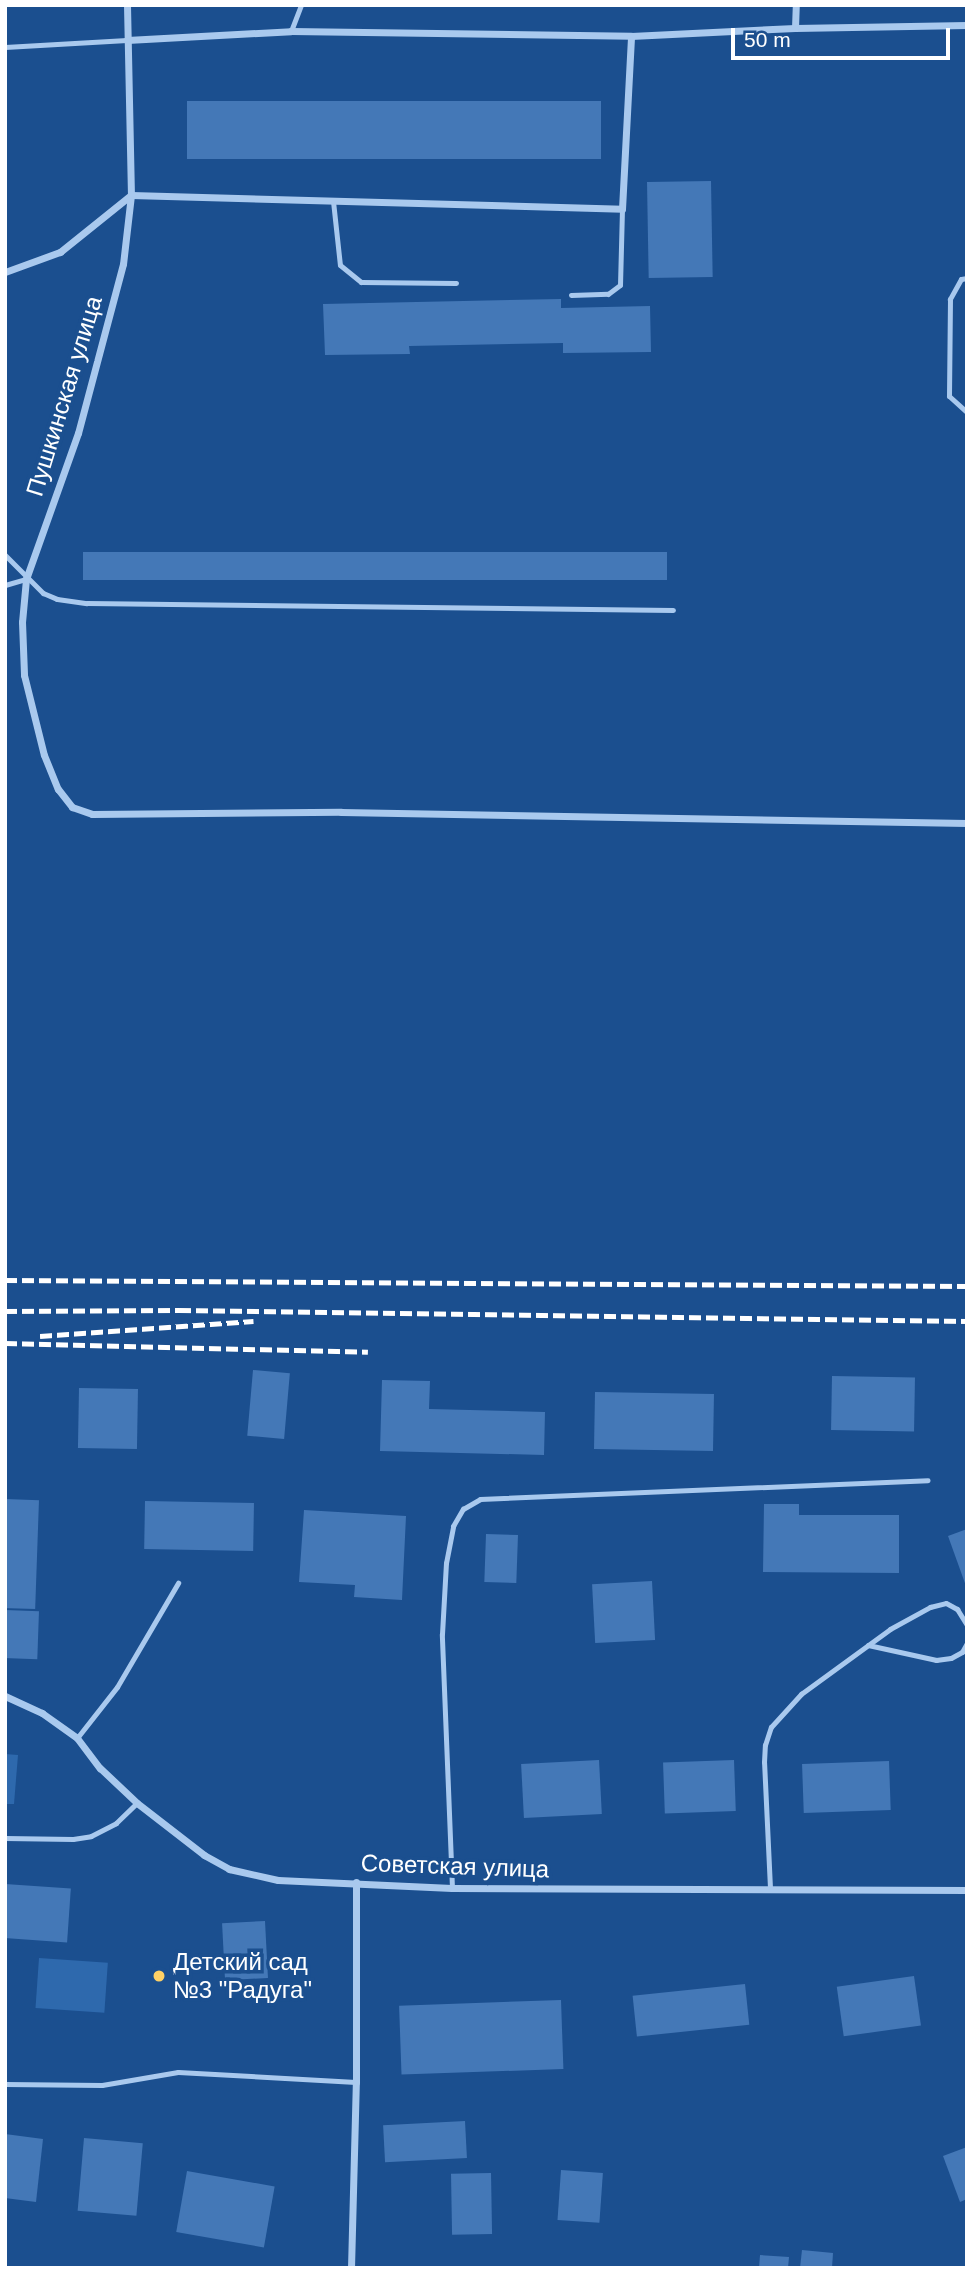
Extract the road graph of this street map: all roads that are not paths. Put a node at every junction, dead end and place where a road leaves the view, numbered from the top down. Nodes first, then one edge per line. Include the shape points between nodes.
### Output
1 (127, 5) edge
2 (301, 5) edge
3 (796, 5) edge
4 (967, 25) edge
5 (795, 28) junction
6 (291, 30) junction
7 (631, 36) junction
8 (127, 40) junction
9 (5, 47) edge
10 (131, 195) junction
11 (333, 201) junction
12 (622, 209) junction
13 (5, 272) edge
14 (967, 278) edge
15 (456, 283) dead end
16 (571, 295) dead end
17 (967, 412) edge
18 (5, 555) edge
19 (26, 579) junction
20 (5, 585) edge
21 (673, 610) dead end
22 (967, 823) edge
23 (928, 1480) dead end
24 (178, 1583) dead end
25 (967, 1625) edge
26 (967, 1643) edge
27 (868, 1645) junction
28 (5, 1696) edge
29 (77, 1738) junction
30 (137, 1803) junction
31 (5, 1838) edge
32 (356, 1882) junction
33 (452, 1888) junction
34 (770, 1888) junction
35 (967, 1890) edge
36 (356, 2082) junction
37 (5, 2084) edge
38 (351, 2268) edge

1 - 8 street, Пушкинская улица
2 - 6 lane
3 - 5 street
4 - 5 street
5 - 7 street
6 - 7 street
6 - 8 street
7 - 12 street
8 - 9 lane
8 - 10 street, Пушкинская улица
10 - 11 street
10 - 13 street via 60,252
10 - 19 street, Пушкинская улица via 123,264 78,433
11 - 12 street
11 - 15 lane via 340,265 361,282
12 - 16 lane via 620,285 608,294
14 - 17 lane via 961,279 950,299 949,382 949,396
18 - 19 lane
19 - 20 lane
19 - 21 lane via 57,599 88,603
19 - 22 street, Пушкинская улица via 24,675 44,755 58,789 72,807 92,814 341,812
23 - 33 lane via 480,1499 463,1509 453,1526 446,1563 442,1634
24 - 29 lane via 117,1687
25 - 27 lane via 957,1609 946,1604 930,1607
26 - 27 lane via 962,1652 936,1660
27 - 34 lane via 801,1694 771,1727 764,1762
28 - 29 street, Советская улица via 42,1713
29 - 30 street, Советская улица
30 - 31 lane via 116,1823 91,1836
30 - 32 street, Советская улица via 170,1831 229,1869 278,1880
32 - 33 street, Советская улица
32 - 36 street
33 - 34 street, Советская улица
34 - 35 street, Советская улица
36 - 37 lane via 178,2072 102,2085
36 - 38 street

